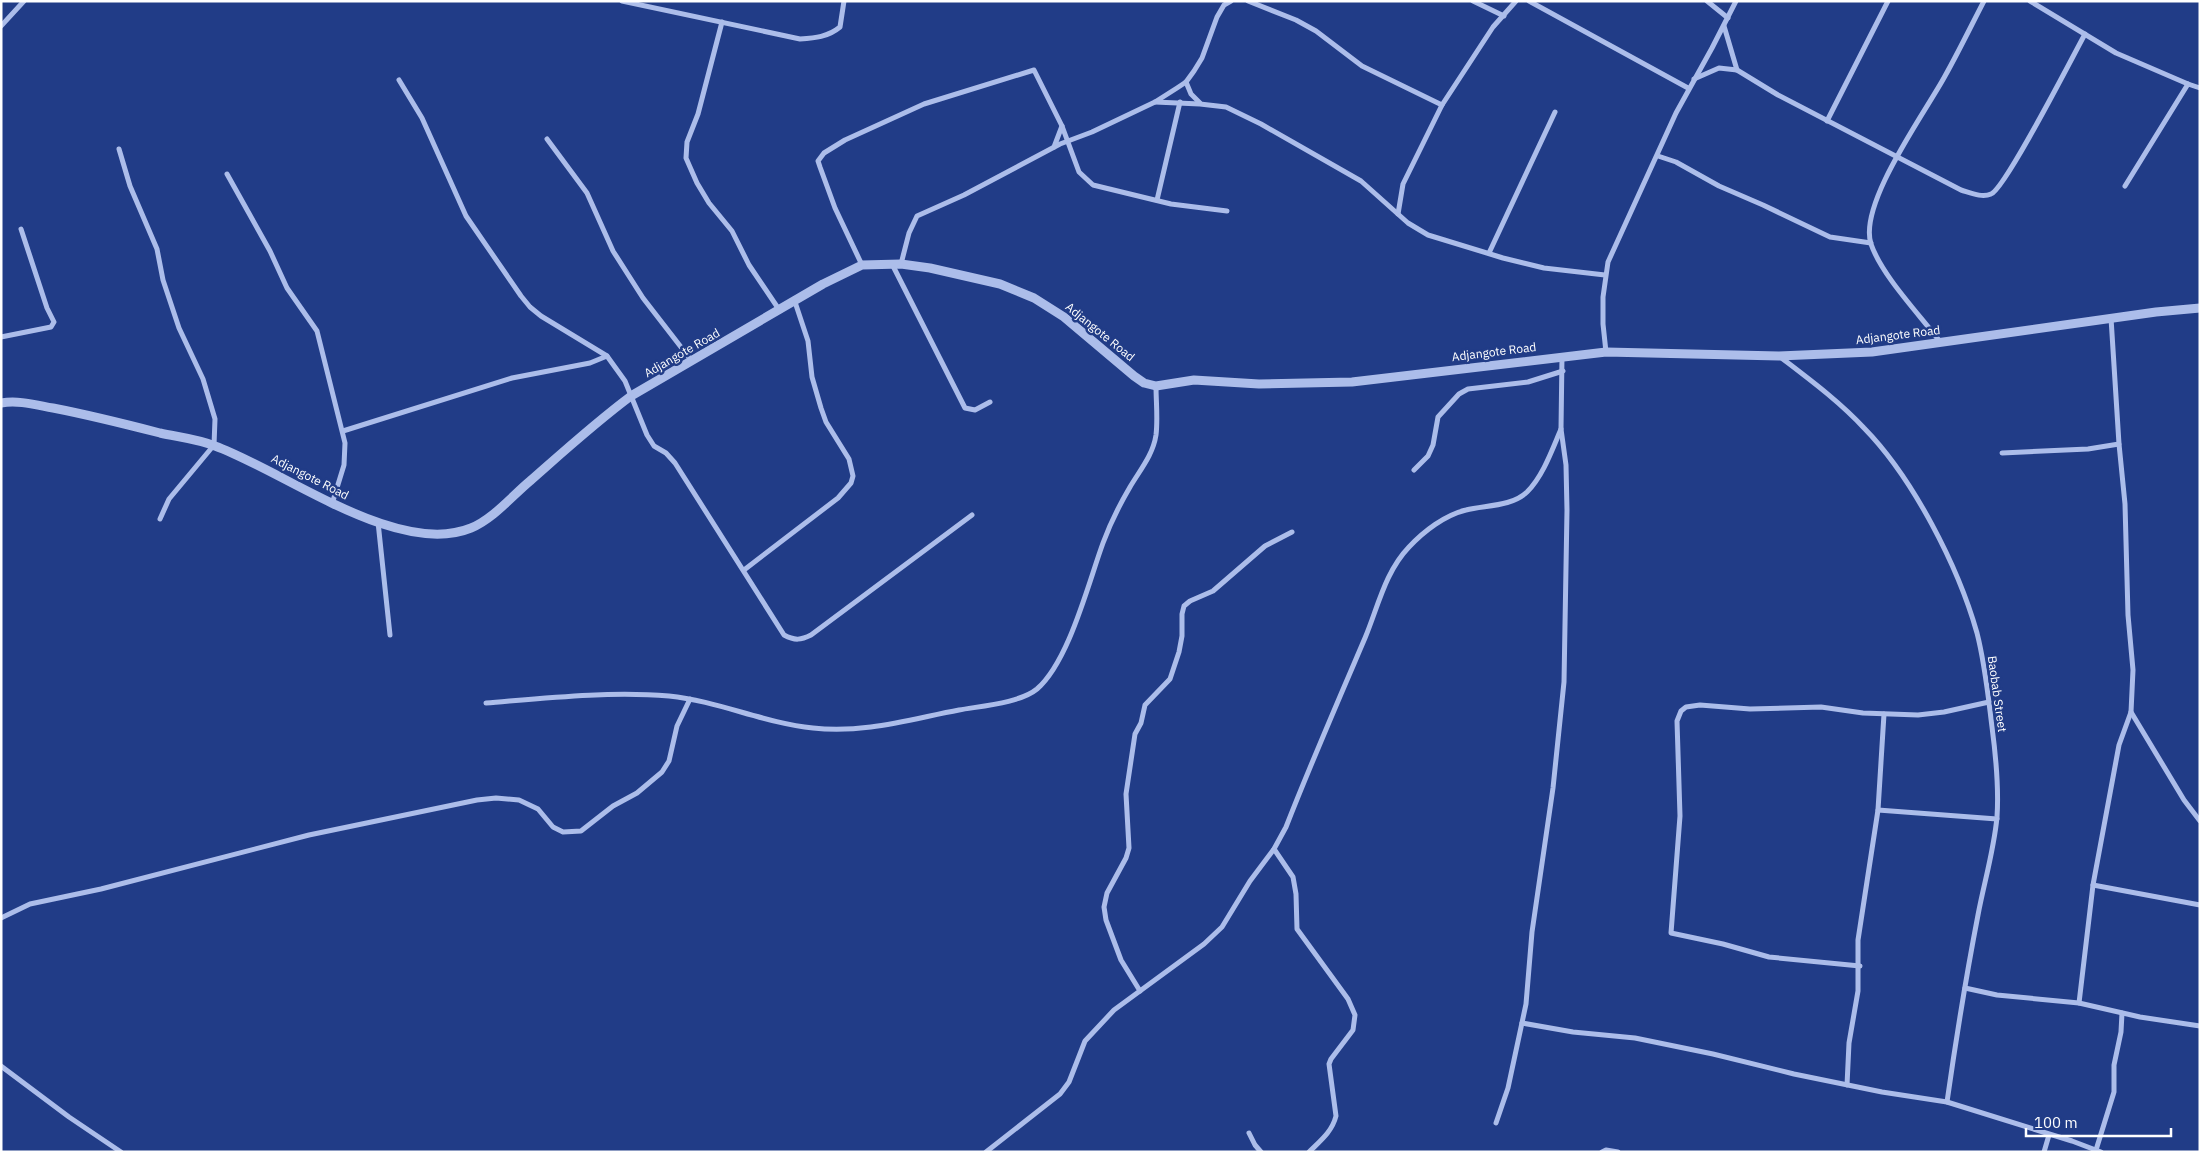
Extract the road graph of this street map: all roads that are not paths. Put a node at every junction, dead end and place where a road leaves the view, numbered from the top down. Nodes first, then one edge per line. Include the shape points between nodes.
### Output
1 (24, 1) edge
2 (622, 1) edge
3 (844, 1) edge
4 (1231, 1) edge
5 (1248, 1) edge
6 (1473, 1) edge
7 (1516, 1) edge
8 (1529, 1) edge
9 (1706, 1) edge
10 (1736, 1) edge
11 (1888, 1) edge
12 (1984, 1) edge
13 (2030, 1) edge
14 (1504, 16) junction
15 (1728, 18) junction
16 (722, 22) junction
17 (1, 26) edge
18 (1724, 26) junction
19 (2085, 34) junction
20 (1737, 70) junction
21 (1694, 79) junction
22 (399, 80) dead end
23 (1186, 82) junction
24 (2188, 84) junction
25 (1688, 88) junction
26 (2200, 88) edge
27 (1155, 102) junction
28 (1180, 102) junction
29 (1200, 104) junction
30 (1442, 105) junction
31 (1555, 112) dead end
32 (1828, 121) junction
33 (1062, 126) junction
34 (548, 139) dead end
35 (1067, 141) junction
36 (1054, 147) junction
37 (119, 149) dead end
38 (1658, 156) junction
39 (1897, 156) junction
40 (226, 174) dead end
41 (2125, 186) dead end
42 (1157, 200) junction
43 (1227, 211) dead end
44 (1398, 214) junction
45 (21, 229) dead end
46 (1871, 244) junction
47 (1489, 253) junction
48 (896, 264) junction
49 (862, 265) junction
50 (1605, 275) junction
51 (795, 302) junction
52 (2200, 308) edge
53 (780, 311) junction
54 (2111, 318) junction
55 (1, 337) edge
56 (1941, 343) junction
57 (1606, 352) junction
58 (607, 356) junction
59 (1562, 356) junction
60 (1779, 356) junction
61 (691, 360) junction
62 (1563, 371) junction
63 (1156, 386) junction
64 (631, 396) junction
65 (990, 402) dead end
66 (1, 403) edge
67 (1560, 429) junction
68 (344, 431) junction
69 (2119, 444) junction
70 (214, 445) junction
71 (2002, 453) dead end
72 (1414, 470) dead end
73 (332, 504) junction
74 (972, 515) dead end
75 (160, 519) dead end
76 (378, 522) junction
77 (1292, 532) dead end
78 (744, 570) junction
79 (390, 634) dead end
80 (690, 699) junction
81 (1989, 702) junction
82 (486, 703) dead end
83 (2131, 712) junction
84 (1884, 714) junction
85 (1878, 810) junction
86 (1996, 818) junction
87 (2200, 821) edge
88 (1274, 849) junction
89 (2093, 885) junction
90 (2200, 905) edge
91 (1, 918) edge
92 (1860, 966) junction
93 (1965, 988) junction
94 (1140, 990) junction
95 (2079, 1004) junction
96 (2122, 1013) junction
97 (1522, 1023) junction
98 (2200, 1026) edge
99 (1, 1066) edge
100 (1847, 1085) junction
101 (1947, 1102) junction
102 (1496, 1123) dead end
103 (1249, 1132) dead end
104 (2049, 1135) junction
105 (2098, 1151) edge
106 (121, 1152) edge
107 (986, 1152) edge
108 (1261, 1152) edge
109 (1308, 1152) edge
110 (1602, 1152) edge
111 (1618, 1152) edge
112 (2044, 1152) edge

1 - 17 street
2 - 16 street
3 - 16 street via 840,27 819,38 800,39
4 - 23 street via 1224,5 1217,17 1202,58
5 - 30 street via 1296,20 1362,66
6 - 14 street
7 - 14 street
8 - 25 street
9 - 15 street
10 - 15 street
11 - 32 street
12 - 39 street via 1945,77
13 - 19 street
14 - 30 street
15 - 18 street
16 - 53 street via 698,114 686,142 686,158 705,196 732,231 749,265
18 - 20 street
18 - 21 street
19 - 24 street via 2116,53
19 - 39 street via 1997,191 1985,196 1961,190
20 - 21 street via 1719,68
20 - 32 street
21 - 25 street
22 - 58 street via 422,118 466,216 521,296 541,316
23 - 27 street
23 - 29 street
24 - 26 street
24 - 41 street
25 - 38 street
27 - 28 street
27 - 35 street
28 - 29 street
28 - 42 street
29 - 44 street via 1226,107 1261,124 1361,180
30 - 44 street via 1403,184
31 - 47 street
32 - 39 street
33 - 35 street
33 - 36 street
33 - 49 street via 1034,70 924,104 824,152 818,160 820,167
34 - 61 street via 587,193 613,251 643,298
35 - 36 street
35 - 42 street via 1079,172 1092,185
36 - 48 street via 964,196 917,216
37 - 70 street via 130,186 157,249 178,328 203,379 215,419
38 - 46 street via 1830,237
38 - 50 street via 1608,262
39 - 46 street via 1872,210 1868,227
40 - 68 street via 287,288 316,331
42 - 43 street
44 - 47 street via 1428,235
45 - 55 street via 54,322 51,327
46 - 56 street via 1885,271
47 - 50 street via 1544,268
48 - 49 street, Adjangote Road
48 - 63 street, Adjangote Road via 1000,284 1034,298 1064,316 1134,376
48 - 65 street via 965,408 975,410
49 - 51 street, Adjangote Road
50 - 57 street via 1603,324
51 - 53 street, Adjangote Road
51 - 78 street via 808,341 812,376 821,408 849,459 853,476 838,498
52 - 54 street, Adjangote Road
53 - 61 street, Adjangote Road
54 - 56 street, Adjangote Road
54 - 69 street
56 - 60 street, Adjangote Road via 1872,352
57 - 59 street, Adjangote Road
57 - 60 street, Adjangote Road
58 - 64 street via 625,381
58 - 68 street via 590,363 512,378
59 - 62 street
59 - 63 street, Adjangote Road via 1352,382 1259,384 1194,380
60 - 81 street, Baobab Street via 1866,429 1923,509 1962,588 1977,633
61 - 64 street, Adjangote Road
62 - 67 street
62 - 72 street via 1528,382 1468,389 1459,394 1438,417 1433,445 1428,456
63 - 80 street via 1156,435 1150,456 1106,534 1070,638 1054,669 1036,690 982,706 848,729 814,728 774,721
64 - 76 street, Adjangote Road via 472,528 449,534 421,534
64 - 78 street via 654,446 675,463
66 - 70 street, Adjangote Road via 12,401 75,412
67 - 88 street via 1535,483 1525,494 1511,501 1448,517 1409,547 1394,566
67 - 97 street via 1566,465 1567,510 1564,682
68 - 73 street via 344,465
69 - 71 street via 2088,449
69 - 83 street via 2133,670
70 - 73 street, Adjangote Road
70 - 75 street via 169,499
73 - 76 street, Adjangote Road
74 - 78 street via 802,640 784,636
76 - 79 street
77 - 94 street via 1265,546 1214,591 1184,606 1179,652 1170,679 1145,706 1135,734 1126,794 1129,848 1107,893 1104,907 1121,960
80 - 82 street via 601,696
80 - 91 street via 677,726 669,761 662,772 638,793 613,806 581,831 562,832 538,809 519,800 477,800 309,835 30,904
81 - 84 street via 1918,715
81 - 86 street, Baobab Street via 1997,777
83 - 87 street
83 - 89 street via 2119,745
84 - 85 street
84 - 92 street via 1821,707 1700,706 1686,707 1677,720 1680,816 1671,933 1769,957
85 - 86 street
85 - 92 street via 1858,940
86 - 93 street, Baobab Street
88 - 94 street via 1222,927 1204,944
88 - 109 street via 1293,877 1297,929 1348,999 1355,1015 1354,1030 1329,1064 1336,1116 1334,1124
89 - 90 street
89 - 95 street
92 - 100 street via 1849,1043
93 - 95 street
93 - 101 street, Baobab Street
94 - 107 street via 1114,1010 1085,1041 1069,1082 1060,1094
95 - 96 street
96 - 98 street
96 - 105 street via 2114,1065 2114,1092
97 - 100 street via 1635,1038
97 - 102 street via 1508,1088
99 - 106 street
100 - 101 street
101 - 104 street
103 - 108 street
104 - 105 street
104 - 112 street
110 - 111 street

